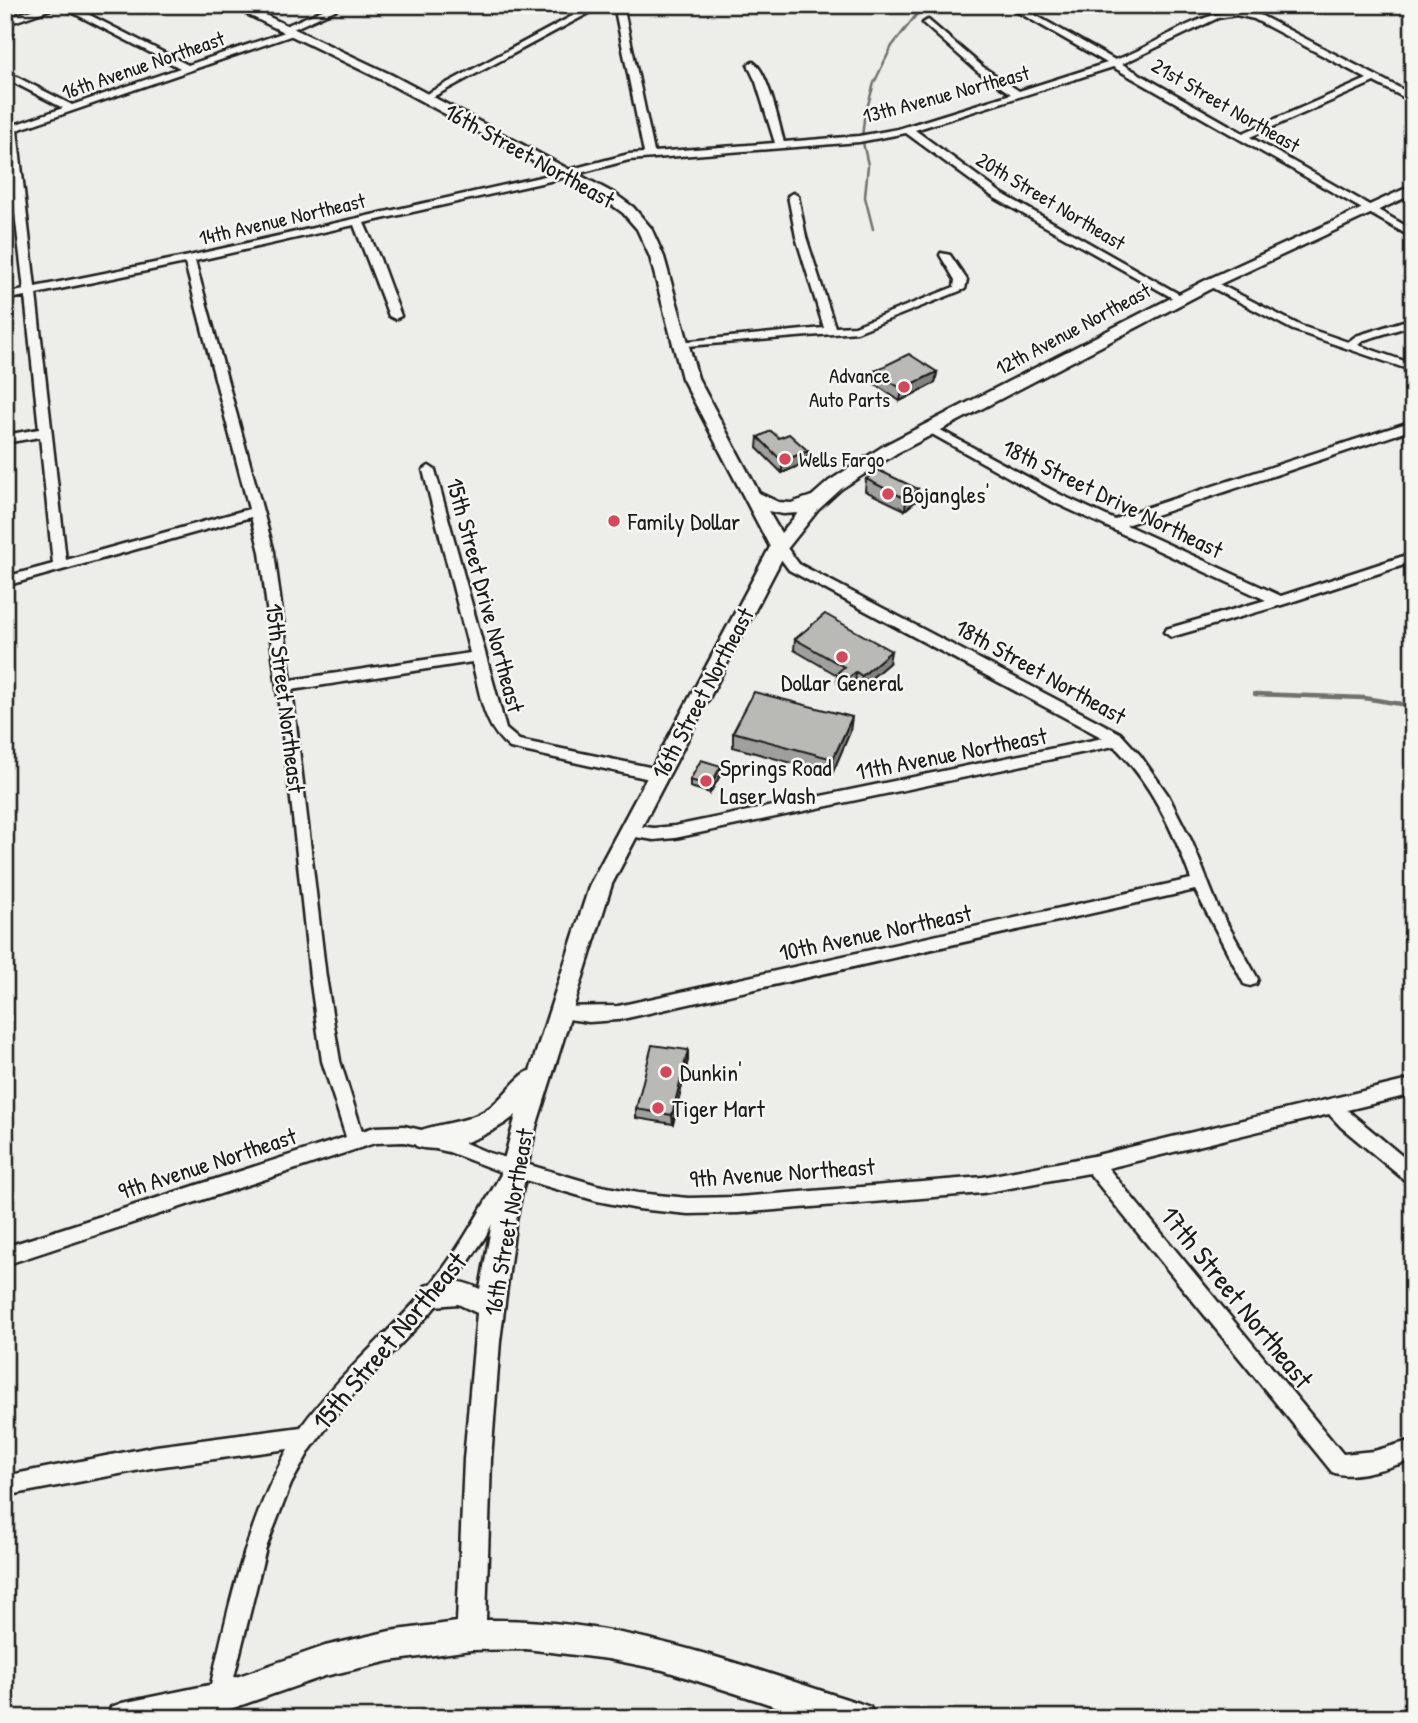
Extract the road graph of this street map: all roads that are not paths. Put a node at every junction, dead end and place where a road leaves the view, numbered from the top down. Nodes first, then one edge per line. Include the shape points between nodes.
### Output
1 (57, 5) edge
2 (63, 5) edge
3 (234, 5) edge
4 (342, 5) edge
5 (600, 5) edge
6 (618, 5) edge
7 (1019, 9) dead end
8 (5, 22) edge
9 (928, 23) dead end
10 (289, 31) junction
11 (1113, 64) junction
12 (753, 65) dead end
13 (189, 69) junction
14 (5, 74) edge
15 (1374, 79) junction
16 (1019, 95) junction
17 (425, 98) junction
18 (1413, 99) edge
19 (72, 109) junction
20 (9, 130) edge
21 (908, 130) junction
22 (1243, 137) junction
23 (779, 144) junction
24 (649, 153) junction
25 (565, 173) junction
26 (1413, 189) edge
27 (793, 196) dead end
28 (1367, 210) junction
29 (358, 221) junction
30 (1413, 235) edge
31 (945, 255) dead end
32 (190, 259) junction
33 (1211, 283) junction
34 (30, 293) junction
35 (5, 297) edge
36 (1180, 299) junction
37 (395, 316) dead end
38 (1413, 321) edge
39 (831, 332) junction
40 (678, 345) junction
41 (1350, 346) junction
42 (1413, 368) edge
43 (1413, 425) edge
44 (929, 429) junction
45 (46, 432) junction
46 (5, 439) edge
47 (429, 470) dead end
48 (752, 496) junction
49 (820, 498) junction
50 (256, 511) junction
51 (1115, 526) junction
52 (779, 547) junction
53 (1413, 556) edge
54 (60, 567) junction
55 (5, 582) edge
56 (1280, 601) junction
57 (1171, 632) dead end
58 (476, 657) junction
59 (284, 686) junction
60 (1115, 737) junction
61 (659, 775) junction
62 (628, 831) junction
63 (1199, 883) junction
64 (1250, 979) dead end
65 (560, 1012) junction
66 (542, 1067) junction
67 (1413, 1086) edge
68 (1332, 1105) junction
69 (424, 1139) junction
70 (356, 1142) junction
71 (1093, 1164) junction
72 (514, 1168) junction
73 (1413, 1176) edge
74 (5, 1256) edge
75 (434, 1294) junction
76 (491, 1307) junction
77 (307, 1437) junction
78 (1413, 1450) edge
79 (5, 1486) edge
80 (471, 1635) junction
81 (216, 1708) edge
82 (122, 1718) edge
83 (859, 1718) edge

1 - 8 street
2 - 13 street
3 - 10 main road, 16th Street Northeast
4 - 10 street, 16th Avenue Northeast
5 - 17 street
6 - 24 street
7 - 11 street, 21st Street Northeast
9 - 16 street via 979,69
10 - 13 street, 16th Avenue Northeast
10 - 17 main road, 16th Street Northeast
11 - 15 street, 13th Avenue Northeast via 1215,16 1240,13 1257,17
11 - 16 street, 13th Avenue Northeast
11 - 22 street, 21st Street Northeast
12 - 23 street
13 - 19 street, 16th Avenue Northeast
14 - 19 street
15 - 18 street
15 - 22 street
16 - 21 street, 13th Avenue Northeast
17 - 25 main road, 16th Street Northeast
19 - 20 street, 16th Avenue Northeast
20 - 34 street via 17,223
21 - 23 street, 13th Avenue Northeast via 859,139
21 - 36 street, 20th Street Northeast via 996,195
22 - 28 street, 21st Street Northeast
23 - 24 street, 13th Avenue Northeast
24 - 25 street, 13th Avenue Northeast
25 - 29 street, 14th Avenue Northeast
25 - 40 main road, 16th Street Northeast via 620,204 644,228 657,257
26 - 28 main road, 12th Avenue Northeast
27 - 39 street
28 - 30 street, 21st Street Northeast
28 - 33 main road, 12th Avenue Northeast
29 - 32 street, 14th Avenue Northeast
29 - 37 street
31 - 39 street via 962,283 956,291 867,326
32 - 34 street, 14th Avenue Northeast
32 - 50 street, 15th Street Northeast
33 - 36 main road, 12th Avenue Northeast
33 - 41 street via 1297,328
34 - 35 street, 14th Avenue Northeast
34 - 45 street
36 - 44 main road, 12th Avenue Northeast
38 - 41 street via 1360,338
39 - 40 street
40 - 48 main road, 16th Street Northeast via 701,402
41 - 42 street
43 - 51 street
44 - 49 main road, 12th Avenue Northeast via 860,468
44 - 51 street, 18th Street Drive Northeast via 1013,477
45 - 46 street
45 - 54 street
47 - 58 street, 15th Street Drive Northeast
48 - 49 main road via 782,510
48 - 52 main road, 16th Street Northeast
49 - 52 main road, 12th Avenue Northeast
50 - 54 street
50 - 59 street, 15th Street Northeast via 267,552
51 - 56 street, 18th Street Drive Northeast
52 - 60 street, 18th Street Northeast via 794,567
52 - 61 main road, 16th Street Northeast
53 - 56 street
54 - 55 street
56 - 57 street
58 - 59 street
58 - 61 street, 15th Street Drive Northeast via 496,725 509,740
59 - 70 street, 15th Street Northeast via 331,1061
60 - 62 street, 11th Avenue Northeast via 1058,754 675,832
60 - 63 street, 18th Street Northeast via 1129,750 1160,798
61 - 62 main road, 16th Street Northeast
62 - 65 main road, 16th Street Northeast via 594,901
63 - 64 street, 18th Street Northeast
63 - 65 street, 10th Avenue Northeast via 618,1013
65 - 66 main road, 16th Street Northeast
66 - 69 main road via 518,1100 480,1127
66 - 72 main road, 16th Street Northeast
67 - 68 street, 9th Avenue Northeast
68 - 71 street, 9th Avenue Northeast
68 - 73 street
69 - 70 street, 9th Avenue Northeast via 394,1133
69 - 72 street, 9th Avenue Northeast
70 - 74 street, 9th Avenue Northeast
71 - 72 street, 9th Avenue Northeast via 983,1185 688,1206 597,1193
71 - 78 street, 17th Street Northeast via 1339,1465
72 - 75 street, 15th Street Northeast via 472,1241
72 - 76 main road, 16th Street Northeast
75 - 76 main road via 460,1292
75 - 77 street, 15th Street Northeast via 325,1410
76 - 80 main road, 16th Street Northeast via 478,1461
77 - 79 street via 122,1461
77 - 81 street, 15th Street Northeast via 262,1524
80 - 81 main road via 325,1661
80 - 83 main road via 554,1636 663,1655
81 - 82 main road via 171,1706

